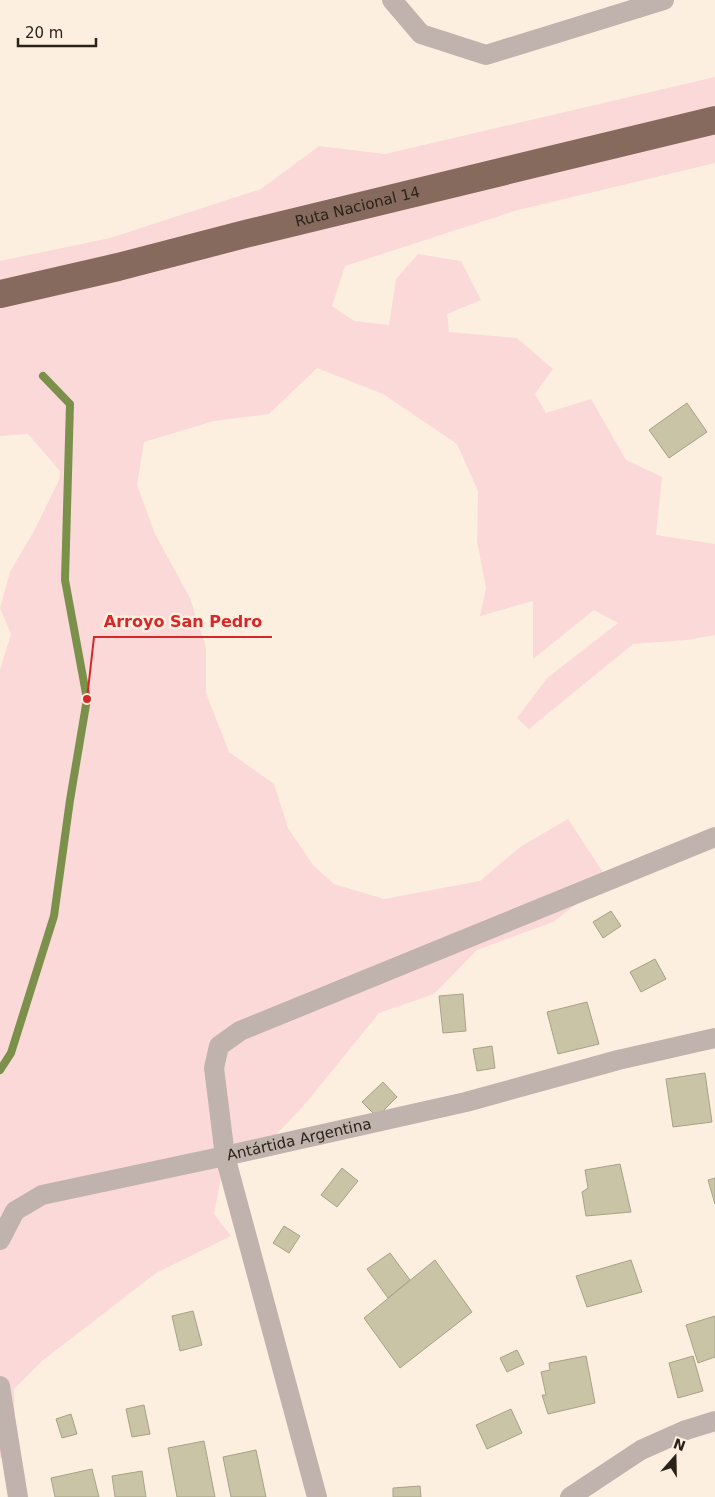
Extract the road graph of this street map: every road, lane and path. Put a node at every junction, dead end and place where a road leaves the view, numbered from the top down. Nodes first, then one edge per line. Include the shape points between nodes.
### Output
1 (392, 0) edge
2 (664, 0) edge
3 (715, 120) edge
4 (0, 294) edge
5 (715, 837) edge
6 (715, 1038) edge
7 (225, 1156) junction
8 (0, 1240) edge
9 (0, 1386) edge
10 (715, 1421) edge
11 (18, 1497) edge
12 (317, 1497) edge
13 (570, 1497) edge

1 - 2 street via 421,34 486,55
3 - 4 highway, Ruta Nacional 14
5 - 7 street via 240,1031 220,1046 214,1068
6 - 7 street, Antártida Argentina via 618,1060 466,1102
7 - 8 street via 42,1195 15,1211
7 - 12 street, Antártida Argentina
9 - 11 street
10 - 13 street via 641,1450

